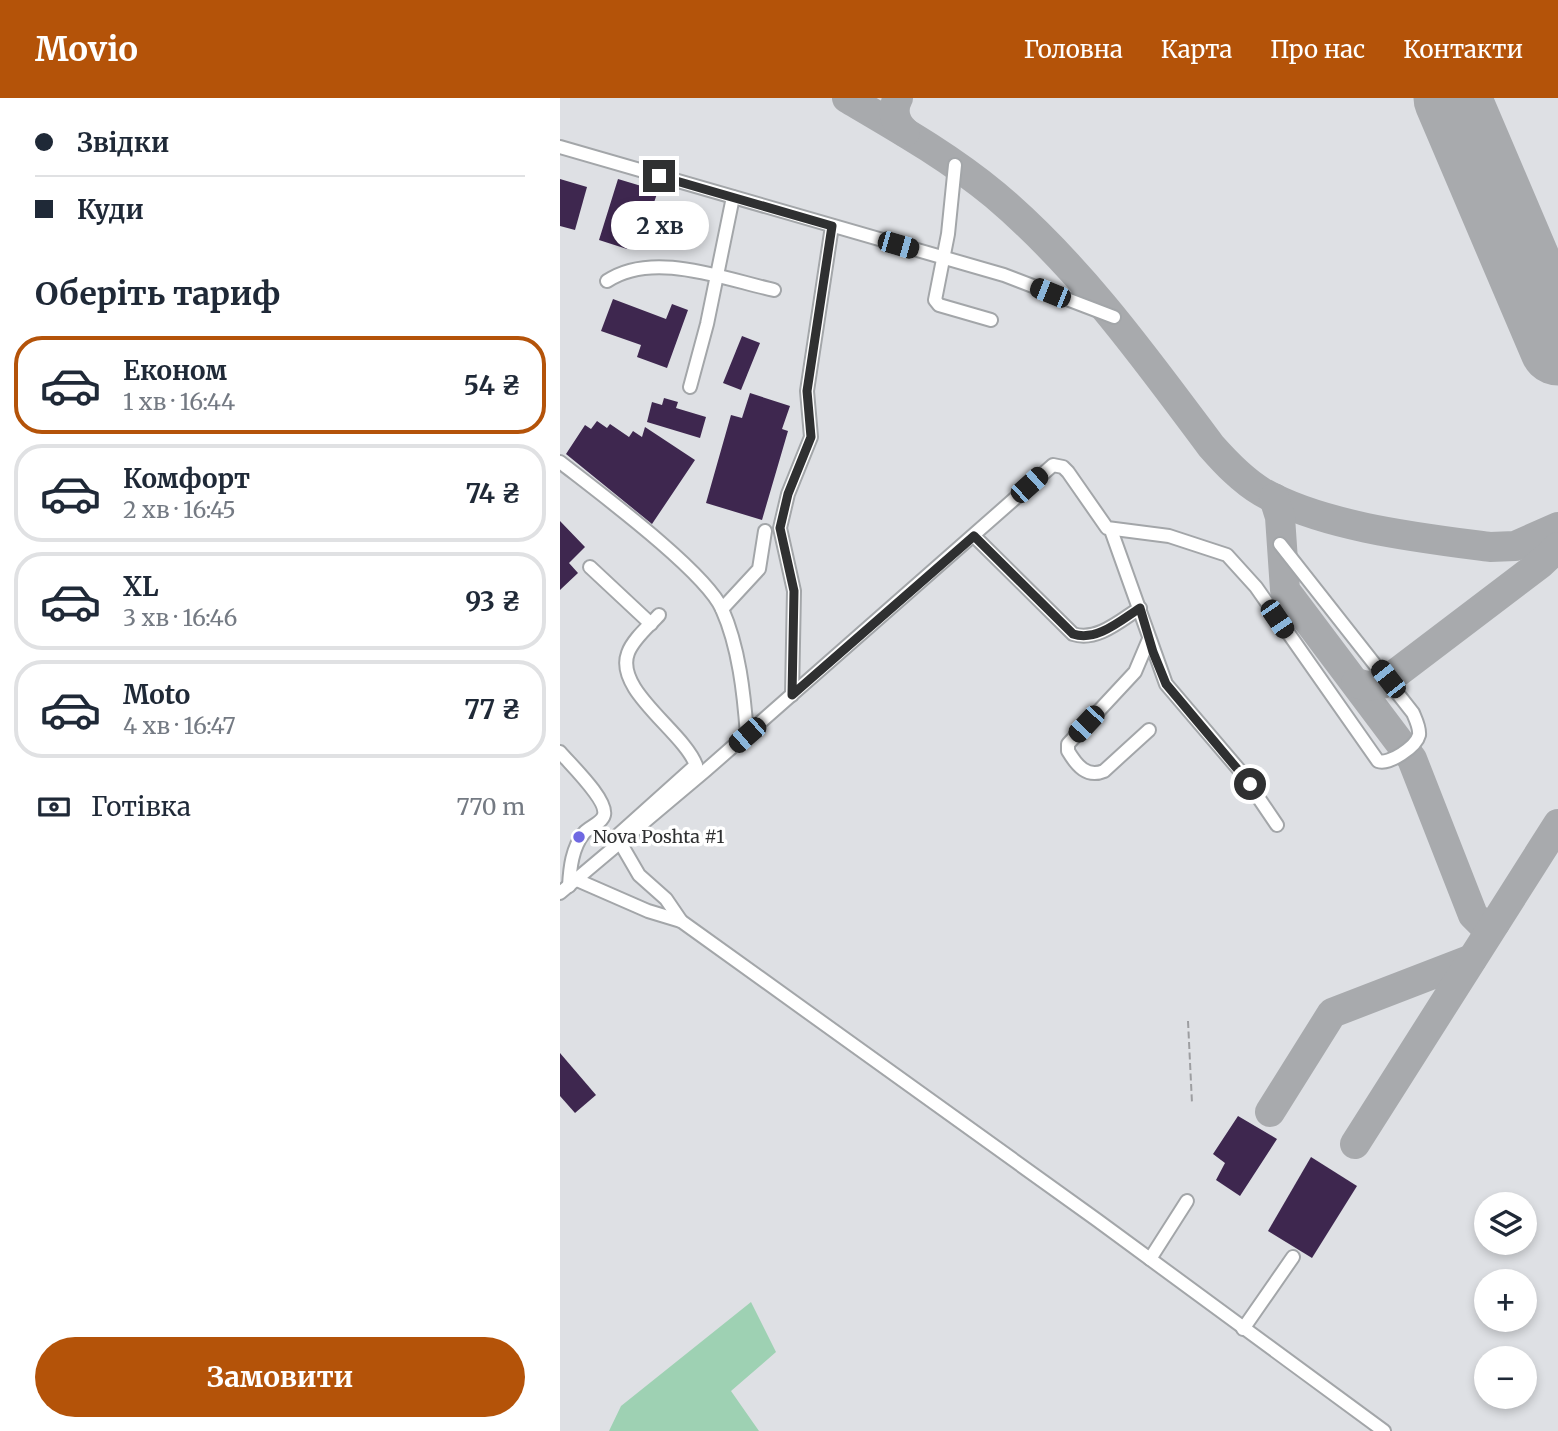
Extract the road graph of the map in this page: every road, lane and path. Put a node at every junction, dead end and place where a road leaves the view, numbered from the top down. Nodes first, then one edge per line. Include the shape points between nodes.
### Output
1 (560, 146) edge
2 (955, 165) dead end
3 (733, 197) junction
4 (832, 226) junction
5 (943, 257) junction
6 (717, 277) junction
7 (607, 282) dead end
8 (774, 290) dead end
9 (1114, 317) dead end
10 (991, 320) dead end
11 (690, 387) dead end
12 (560, 462) edge
13 (1111, 530) junction
14 (765, 531) dead end
15 (974, 536) junction
16 (1280, 544) dead end
17 (590, 567) dead end
18 (1140, 608) junction
19 (722, 609) junction
20 (1149, 639) junction
21 (792, 695) junction
22 (1149, 730) dead end
23 (747, 735) junction
24 (560, 752) edge
25 (1277, 825) dead end
26 (621, 844) junction
27 (570, 884) edge
28 (681, 921) junction
29 (1188, 1021) dead end
30 (1192, 1103) dead end
31 (1187, 1201) dead end
32 (1293, 1257) dead end
33 (1150, 1259) junction
34 (1243, 1329) junction
35 (1384, 1431) edge

1 - 3 lane
2 - 5 lane
3 - 4 lane
3 - 6 lane
4 - 5 lane
4 - 21 lane via 807,391 811,437 780,528 794,591
5 - 9 lane
5 - 10 lane via 934,298 937,304
6 - 7 lane via 636,268
6 - 8 lane
6 - 11 lane
12 - 19 lane via 687,568
13 - 15 lane via 1058,464
13 - 16 lane via 1170,536 1227,555 1256,586 1378,761 1390,761 1418,737 1413,713
13 - 18 lane
14 - 19 lane via 759,569
15 - 18 lane via 1073,634 1104,631
15 - 21 lane
17 - 27 lane via 655,620 631,646 626,671 632,685 696,765
18 - 20 lane
19 - 23 lane via 742,684
20 - 22 lane via 1135,672 1068,744 1068,751 1087,773 1095,775
20 - 25 lane via 1166,684 1241,772
21 - 23 lane
23 - 26 lane
24 - 27 lane via 597,794 604,811 603,818 583,834 573,856
26 - 27 lane
26 - 28 lane via 639,874
27 - 28 lane
28 - 33 lane
29 - 30 path
31 - 33 lane
32 - 34 lane
33 - 34 lane
34 - 35 lane

